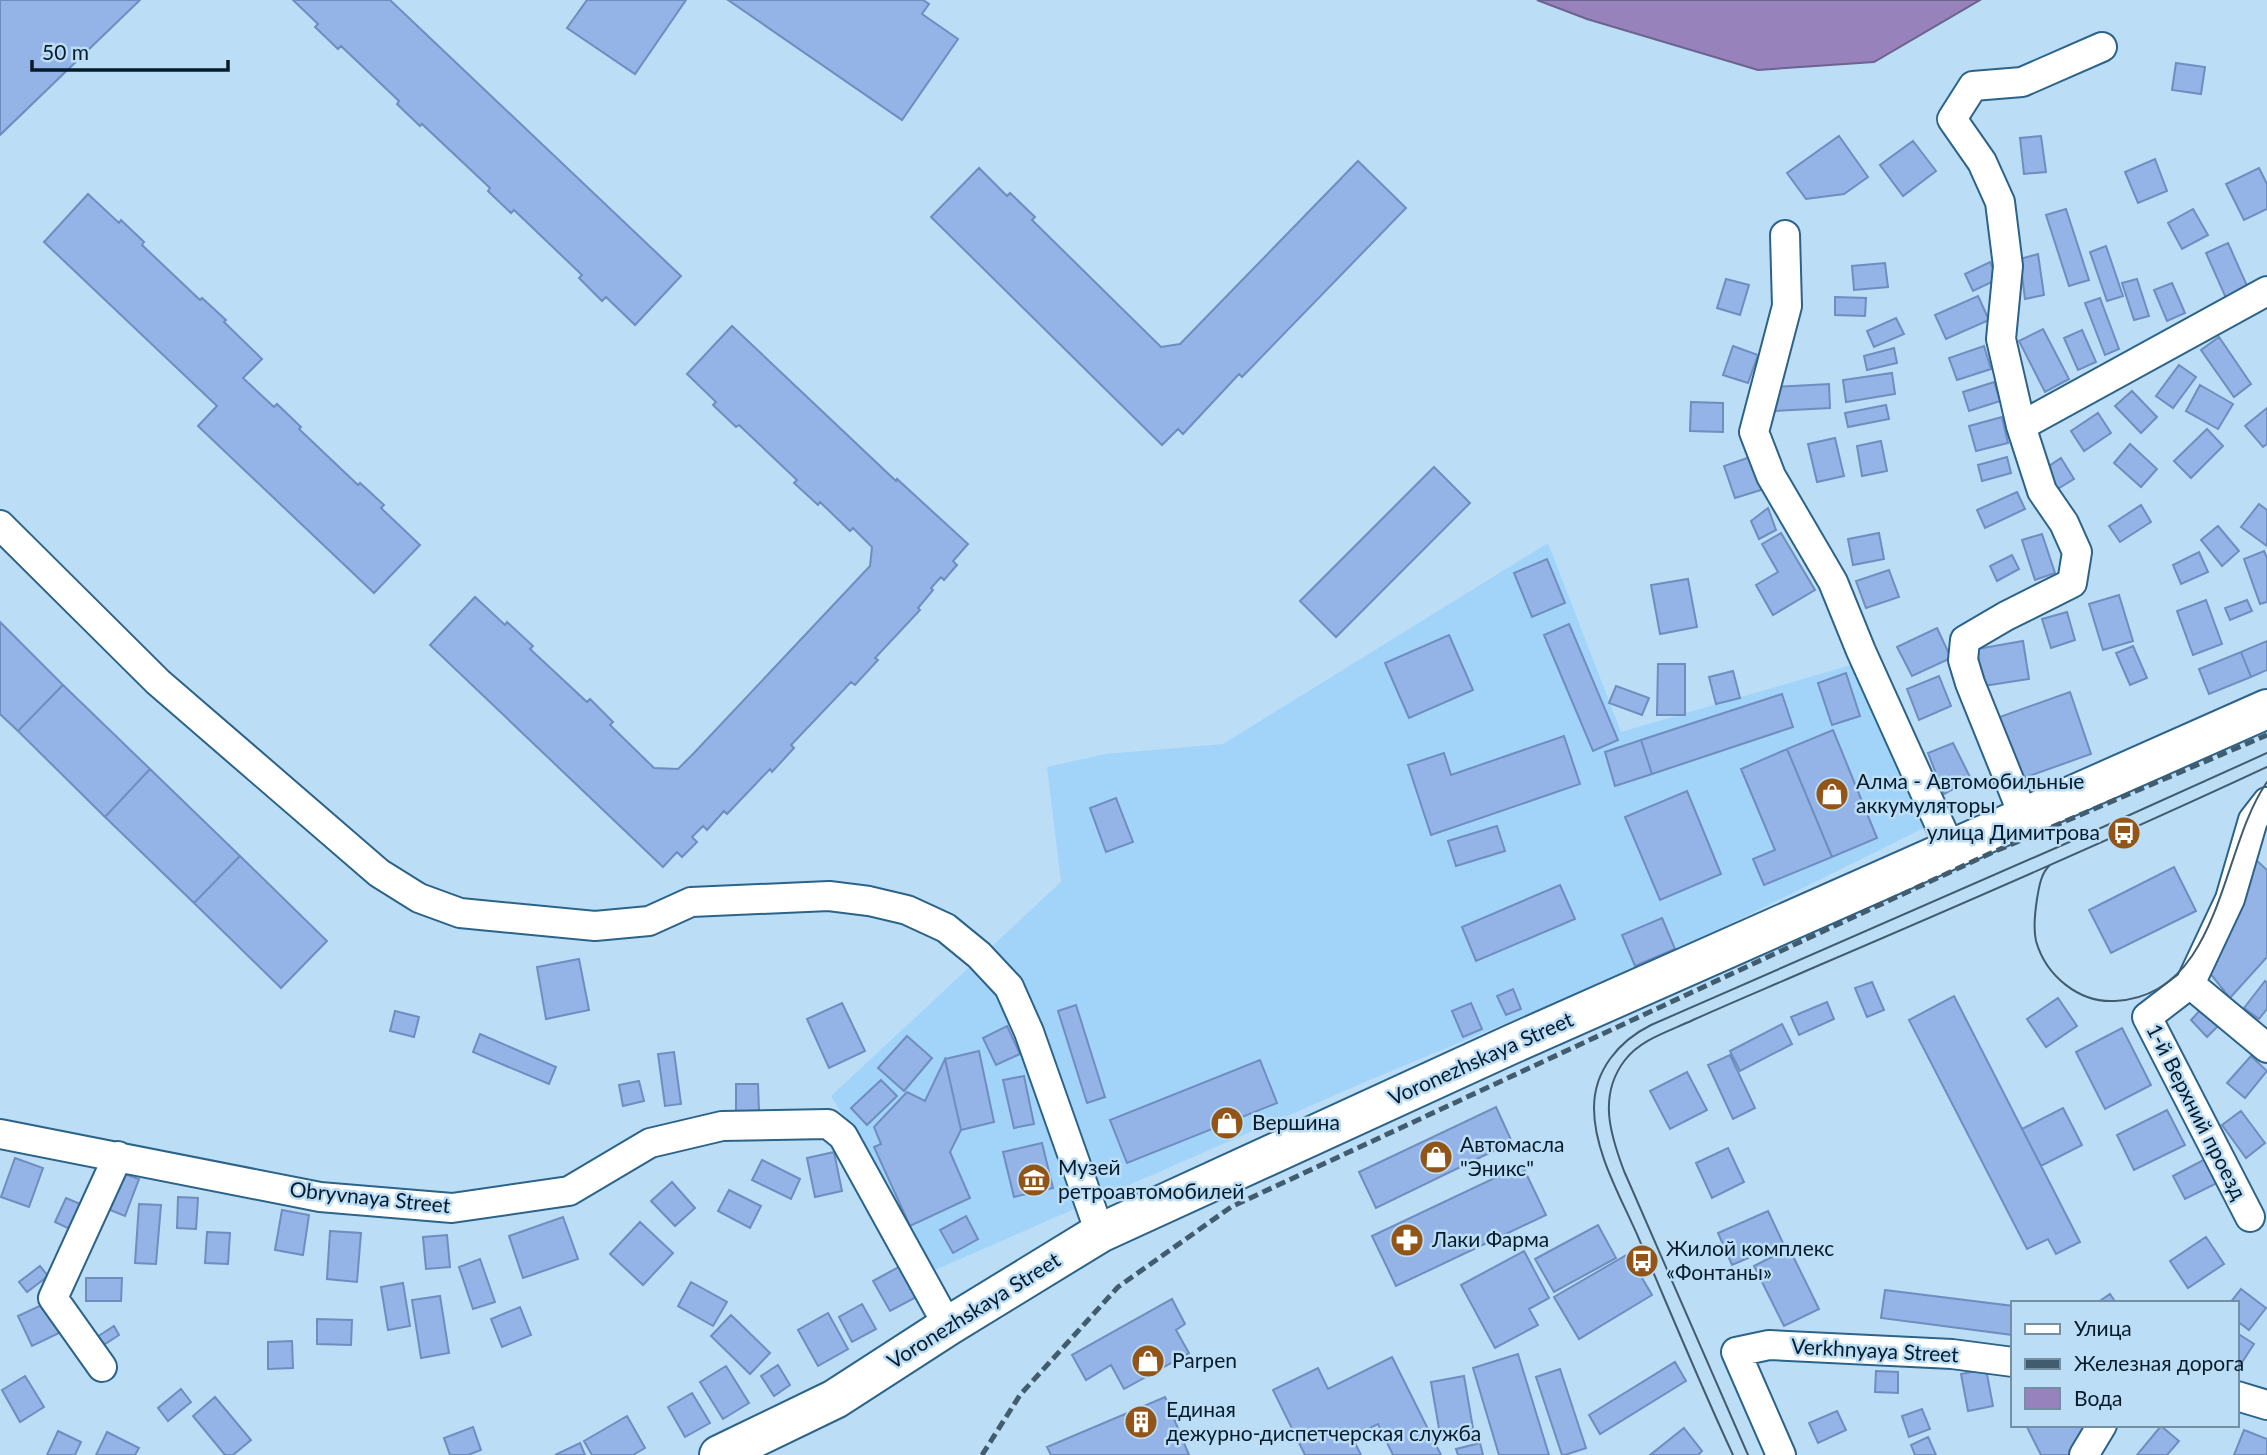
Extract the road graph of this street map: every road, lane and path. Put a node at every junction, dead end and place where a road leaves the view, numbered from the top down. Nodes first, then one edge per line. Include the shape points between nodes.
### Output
1 (2102, 47) dead end
2 (1785, 234) dead end
3 (2267, 291) edge
4 (2021, 426) junction
5 (0, 525) edge
6 (2267, 709) edge
7 (2267, 802) edge
8 (2024, 817) junction
9 (1951, 850) junction
10 (2190, 984) junction
11 (2267, 1048) edge
12 (0, 1134) edge
13 (118, 1156) junction
14 (2250, 1217) dead end
15 (1101, 1233) junction
16 (948, 1326) junction
17 (2011, 1362) edge
18 (102, 1367) dead end
19 (2239, 1397) edge
20 (2267, 1405) edge
21 (719, 1455) edge
22 (1781, 1455) edge

1 - 4 street via 2022,82 1973,86 1952,118 1982,162 2000,202 2008,266 2001,340
2 - 9 street via 1787,306 1754,432 1771,476 1833,582
3 - 4 street
4 - 8 street via 2042,491 2077,552 2072,583 1965,640 1963,660
5 - 15 street via 158,682 379,873 419,898 460,913 595,926 649,921 691,902 829,896 907,910 946,928 1009,987
6 - 8 street, Voronezhskaya Street
7 - 10 street via 2253,820 2230,898
8 - 9 street, Voronezhskaya Street
9 - 15 street, Voronezhskaya Street
10 - 11 street
10 - 14 street, 1-й Верхний проезд via 2147,1017
12 - 13 street, Obryvnaya Street
13 - 16 street, Obryvnaya Street via 320,1197 452,1208 569,1191 650,1143 722,1126 828,1124 843,1136
13 - 18 street via 53,1298
15 - 16 street, Voronezhskaya Street
16 - 21 street, Voronezhskaya Street via 835,1399
17 - 22 street, Verkhnyaya Street via 1952,1354 1769,1345 1736,1352
19 - 20 street

